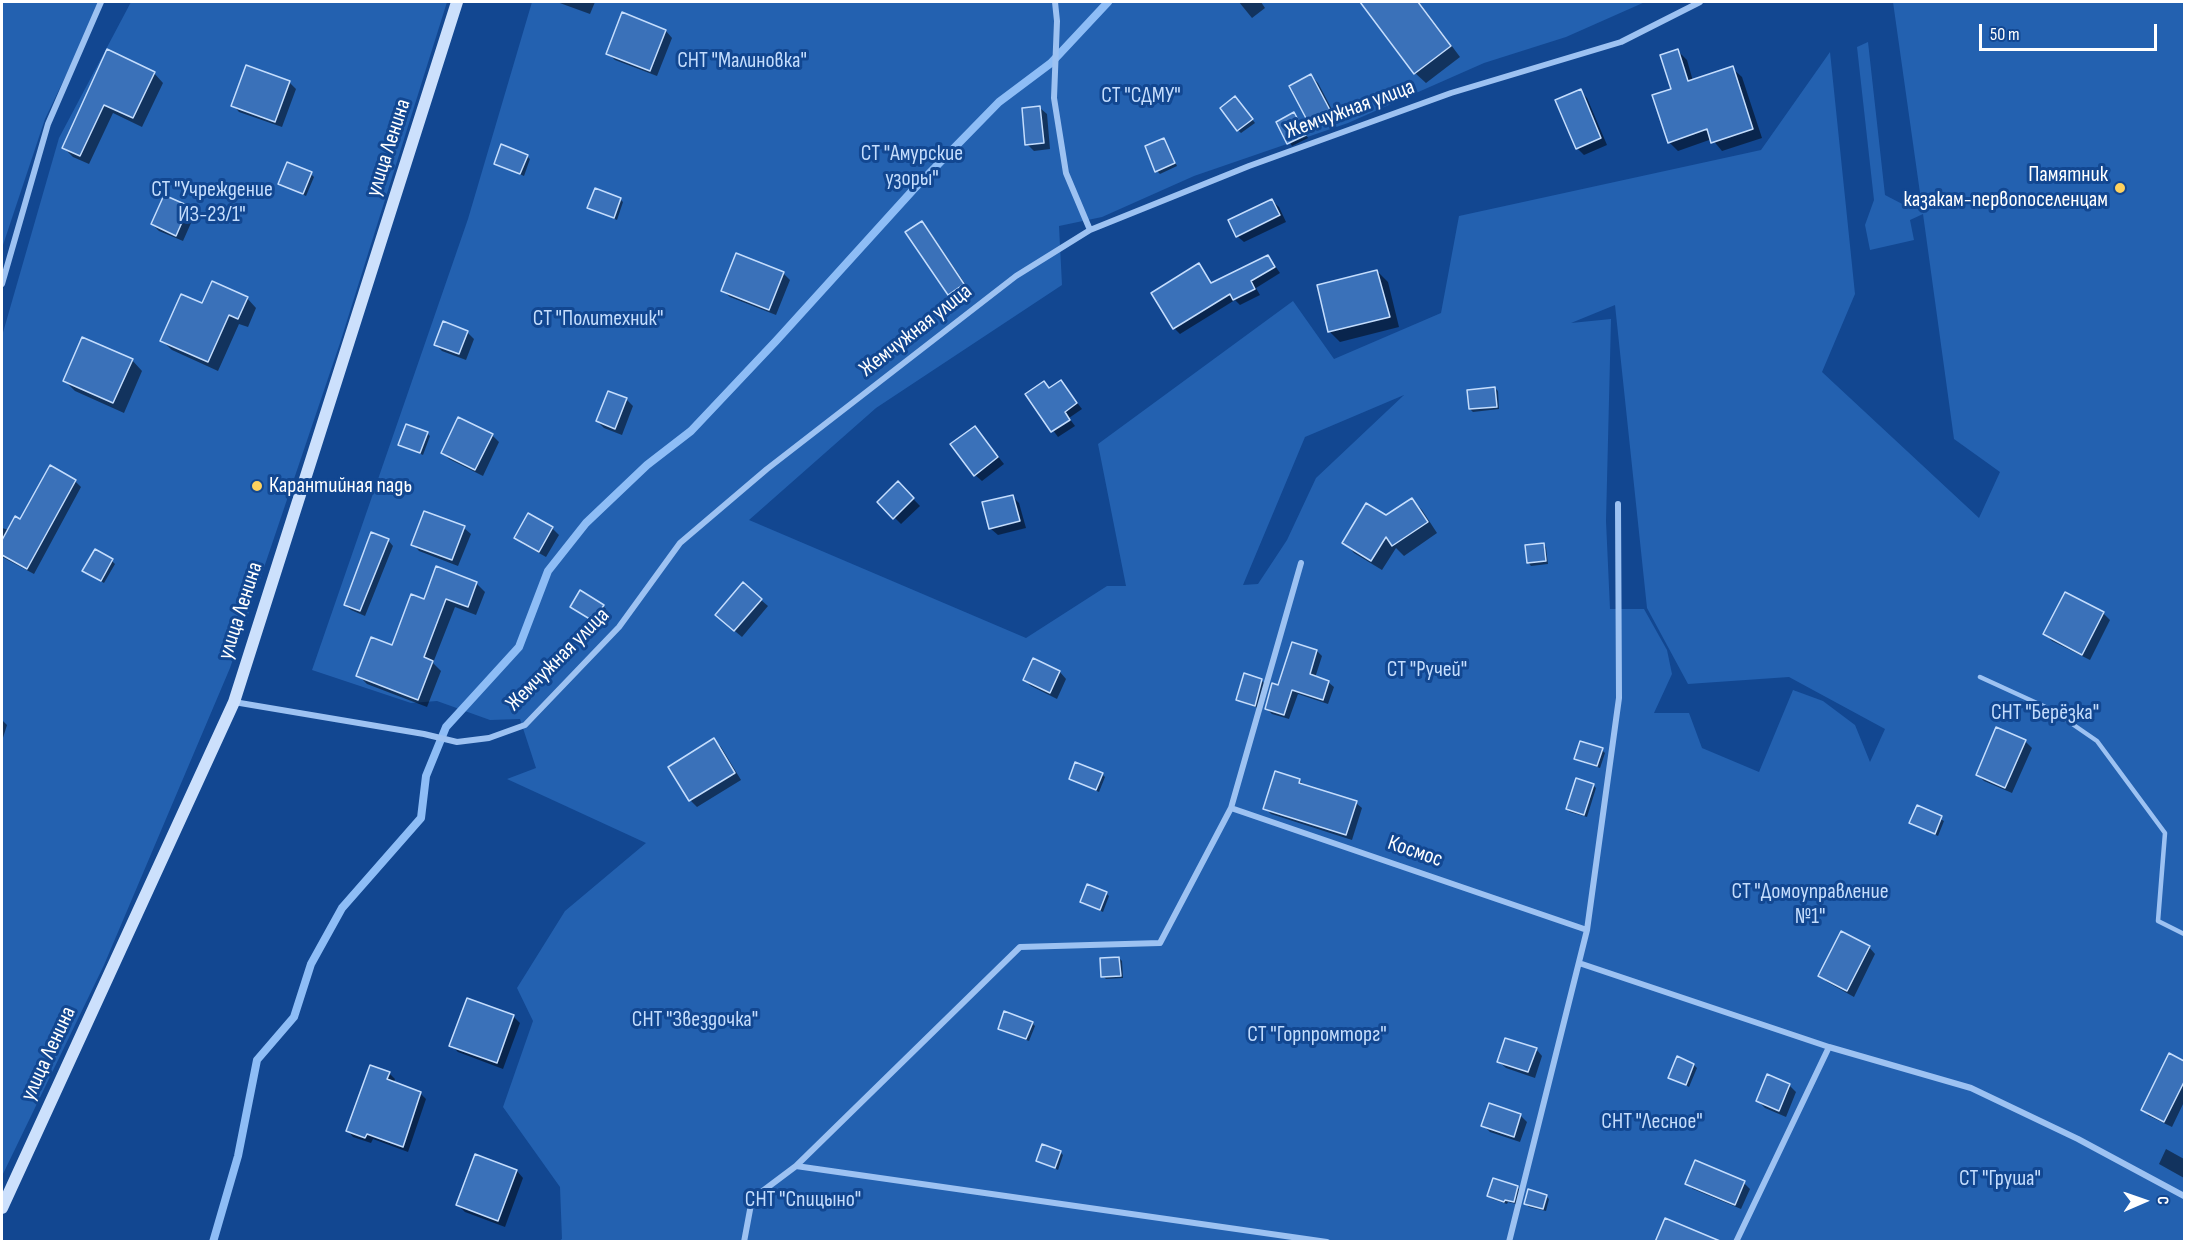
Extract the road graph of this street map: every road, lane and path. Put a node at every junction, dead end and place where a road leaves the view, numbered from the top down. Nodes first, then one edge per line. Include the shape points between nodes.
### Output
1 (101, 2) edge
2 (457, 2) edge
3 (1055, 2) edge
4 (1700, 2) edge
5 (1090, 230) junction
6 (2, 284) edge
7 (1618, 504) dead end
8 (1300, 563) dead end
9 (1980, 677) dead end
10 (234, 702) junction
11 (1231, 808) junction
12 (1587, 930) junction
13 (2184, 934) edge
14 (1579, 963) junction
15 (1829, 1047) junction
16 (796, 1166) junction
17 (2184, 1196) edge
18 (2, 1208) edge
19 (744, 1242) edge
20 (1327, 1242) edge
21 (1509, 1242) edge
22 (1736, 1242) edge

1 - 6 street via 48,124
2 - 10 street, улица Ленина
3 - 5 street via 1054,98 1066,173
4 - 5 street, Жемчужная улица via 1621,42 1451,93 1249,166
5 - 10 street, Жемчужная улица via 1007,284 776,462 680,543 619,627 525,724 489,738 458,742
7 - 12 street via 1619,698
8 - 11 street
9 - 13 lane via 2052,710 2097,741 2165,833 2158,921
10 - 18 street, улица Ленина
11 - 12 street, Космос
11 - 16 street via 1160,943 1020,947
12 - 14 street
14 - 15 street
14 - 21 street
15 - 17 street via 1971,1088
15 - 22 street
16 - 19 street via 752,1199
16 - 20 street

